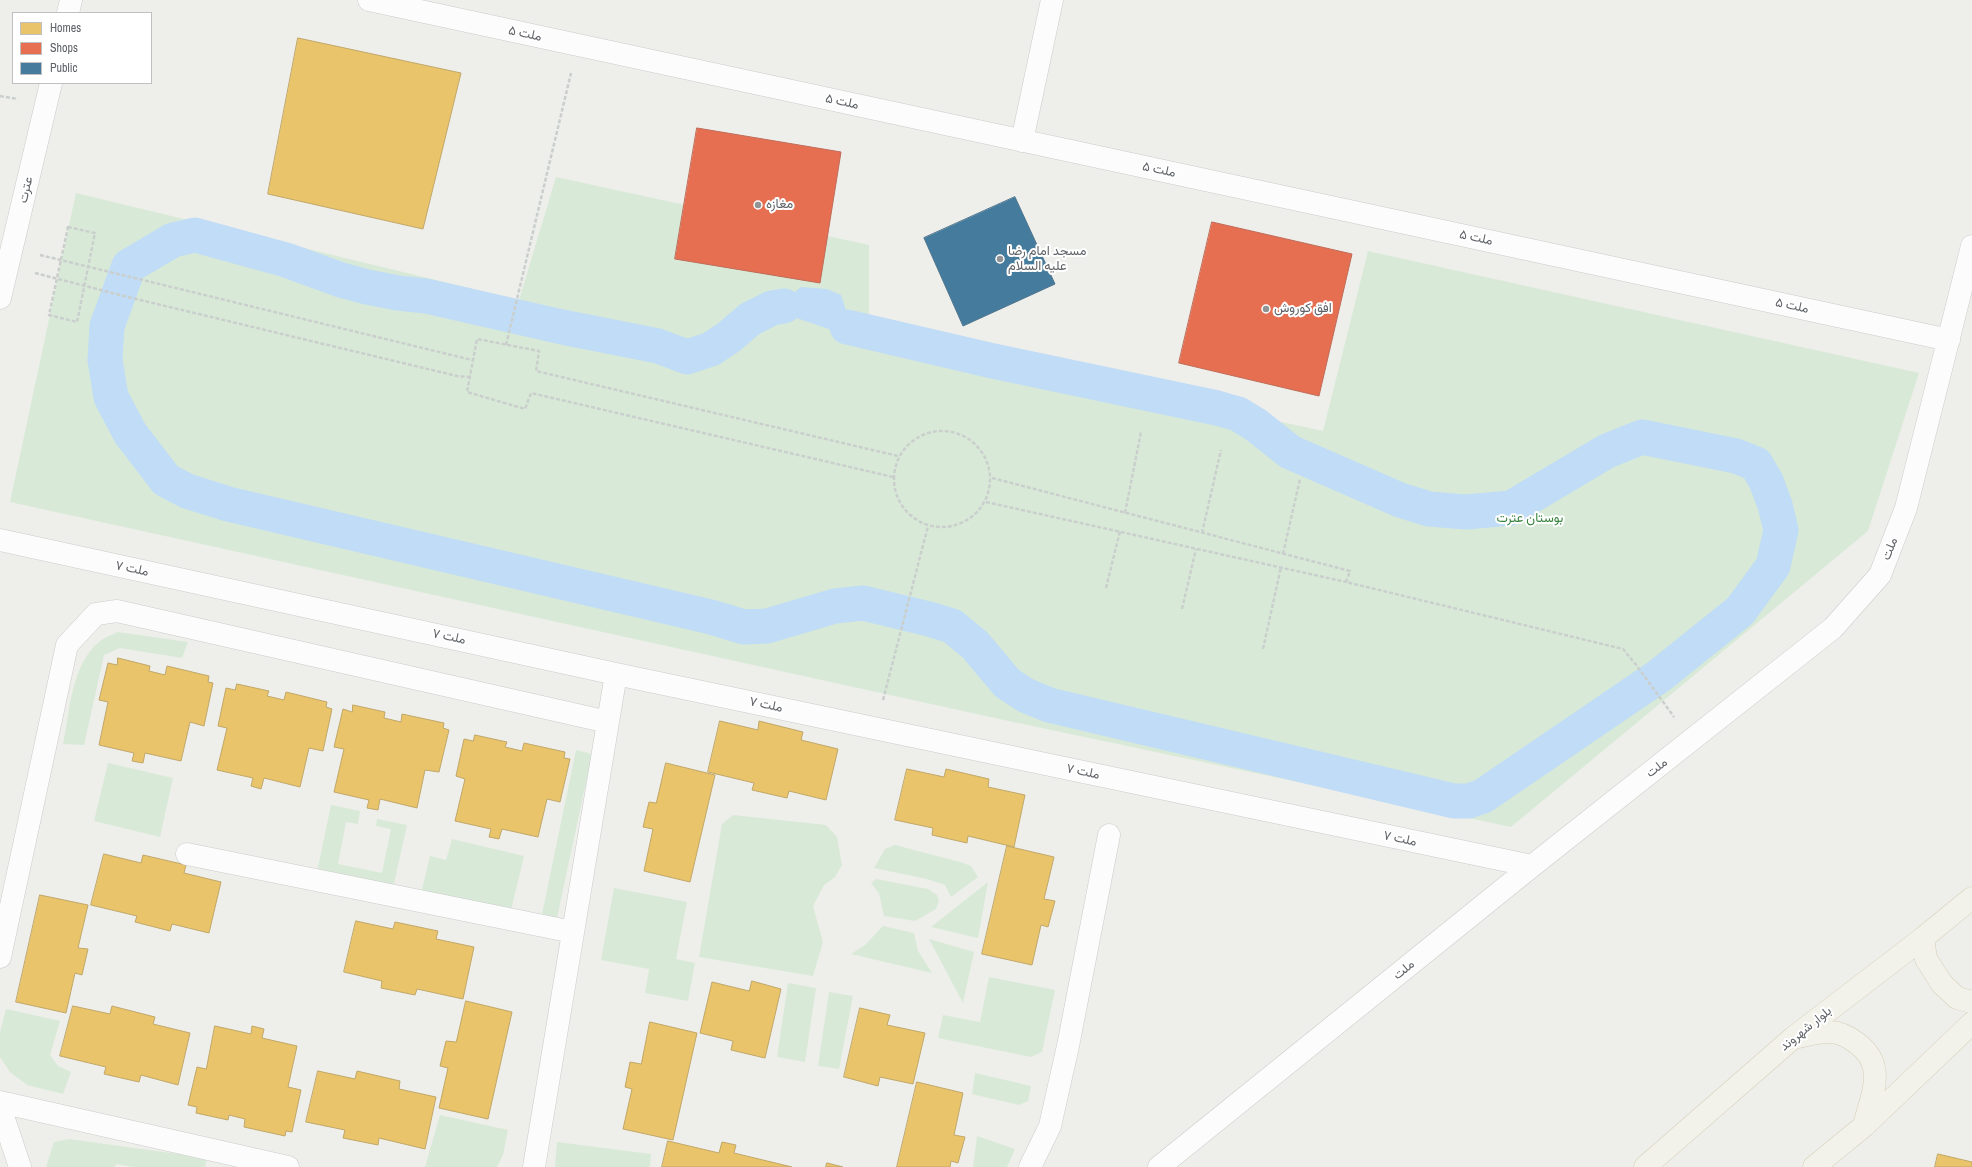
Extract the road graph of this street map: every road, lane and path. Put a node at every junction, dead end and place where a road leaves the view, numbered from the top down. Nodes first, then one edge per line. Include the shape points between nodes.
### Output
1 (71, 0) edge
2 (369, 0) edge
3 (1052, 0) edge
4 (68, 12) edge
5 (578, 45) junction
6 (51, 84) edge
7 (1022, 140) junction
8 (1972, 246) edge
9 (10, 257) junction
10 (60, 261) junction
11 (88, 268) junction
12 (57, 278) junction
13 (84, 286) junction
14 (0, 298) edge
15 (1948, 340) junction
16 (506, 345) junction
17 (472, 360) junction
18 (469, 377) junction
19 (1141, 432) dead end
20 (1221, 450) dead end
21 (898, 456) junction
22 (893, 477) junction
23 (992, 478) junction
24 (1300, 480) dead end
25 (986, 502) junction
26 (1125, 513) junction
27 (928, 526) junction
28 (1120, 532) junction
29 (1202, 533) junction
30 (0, 540) edge
31 (1196, 549) junction
32 (1283, 554) junction
33 (1281, 567) junction
34 (1346, 582) junction
35 (1106, 588) dead end
36 (1182, 609) dead end
37 (1263, 649) dead end
38 (616, 674) junction
39 (1656, 692) dead end
40 (608, 722) junction
41 (876, 728) junction
42 (1109, 835) dead end
43 (187, 854) dead end
44 (1532, 866) junction
45 (1972, 898) edge
46 (573, 932) junction
47 (1923, 938) junction
48 (0, 957) edge
49 (1972, 1002) edge
50 (1972, 1023) edge
51 (1794, 1037) junction
52 (0, 1102) edge
53 (0, 1107) edge
54 (1864, 1126) junction
55 (20, 1167) edge
56 (288, 1167) edge
57 (534, 1167) edge
58 (1030, 1167) edge
59 (1159, 1167) edge
60 (1645, 1167) edge
61 (1814, 1167) edge

1 - 4 street
2 - 5 street, ملت ۵
3 - 7 street
5 - 7 street, ملت ۵
5 - 16 path
6 - 9 street, عترت
7 - 15 street, ملت ۵
8 - 15 street, ملت
9 - 10 path
9 - 12 path
9 - 14 street, عترت
10 - 11 path
10 - 11 path via 68,227 95,233
10 - 12 path
11 - 13 path
11 - 17 path
12 - 13 path
12 - 13 path via 49,315 77,322
13 - 18 path
15 - 44 street, ملت via 1906,508 1880,575 1833,628
16 - 17 path via 476,339
16 - 21 path via 539,352 536,371
17 - 18 path
18 - 22 path via 467,392 525,409 530,393
19 - 26 path
20 - 29 path
21 - 22 path
21 - 23 path via 922,434 954,431 981,448
22 - 27 path via 897,498 909,516
23 - 25 path
23 - 26 path
24 - 32 path
25 - 27 path via 971,519 950,528
25 - 28 path
26 - 29 path
27 - 41 path
28 - 31 path
28 - 35 path
29 - 32 path
30 - 38 street, ملت ۷
31 - 33 path
31 - 36 path
32 - 34 path via 1350,571
33 - 34 path
33 - 37 path
34 - 39 path via 1623,649
38 - 40 street
38 - 41 street, ملت ۷
40 - 46 street
40 - 48 street via 118,611 96,614 67,645
41 - 44 street, ملت ۷
42 - 58 street via 1050,1126
43 - 46 street
44 - 59 street, ملت
45 - 47 main road, بلوار شهروند
46 - 57 street
47 - 49 main road via 1926,958 1942,984 1957,998
47 - 51 main road, بلوار شهروند
50 - 54 main road
51 - 54 main road via 1829,1031 1849,1036 1864,1048 1874,1067 1873,1088
51 - 60 main road, بلوار شهروند
52 - 56 street
53 - 55 street
54 - 61 main road

